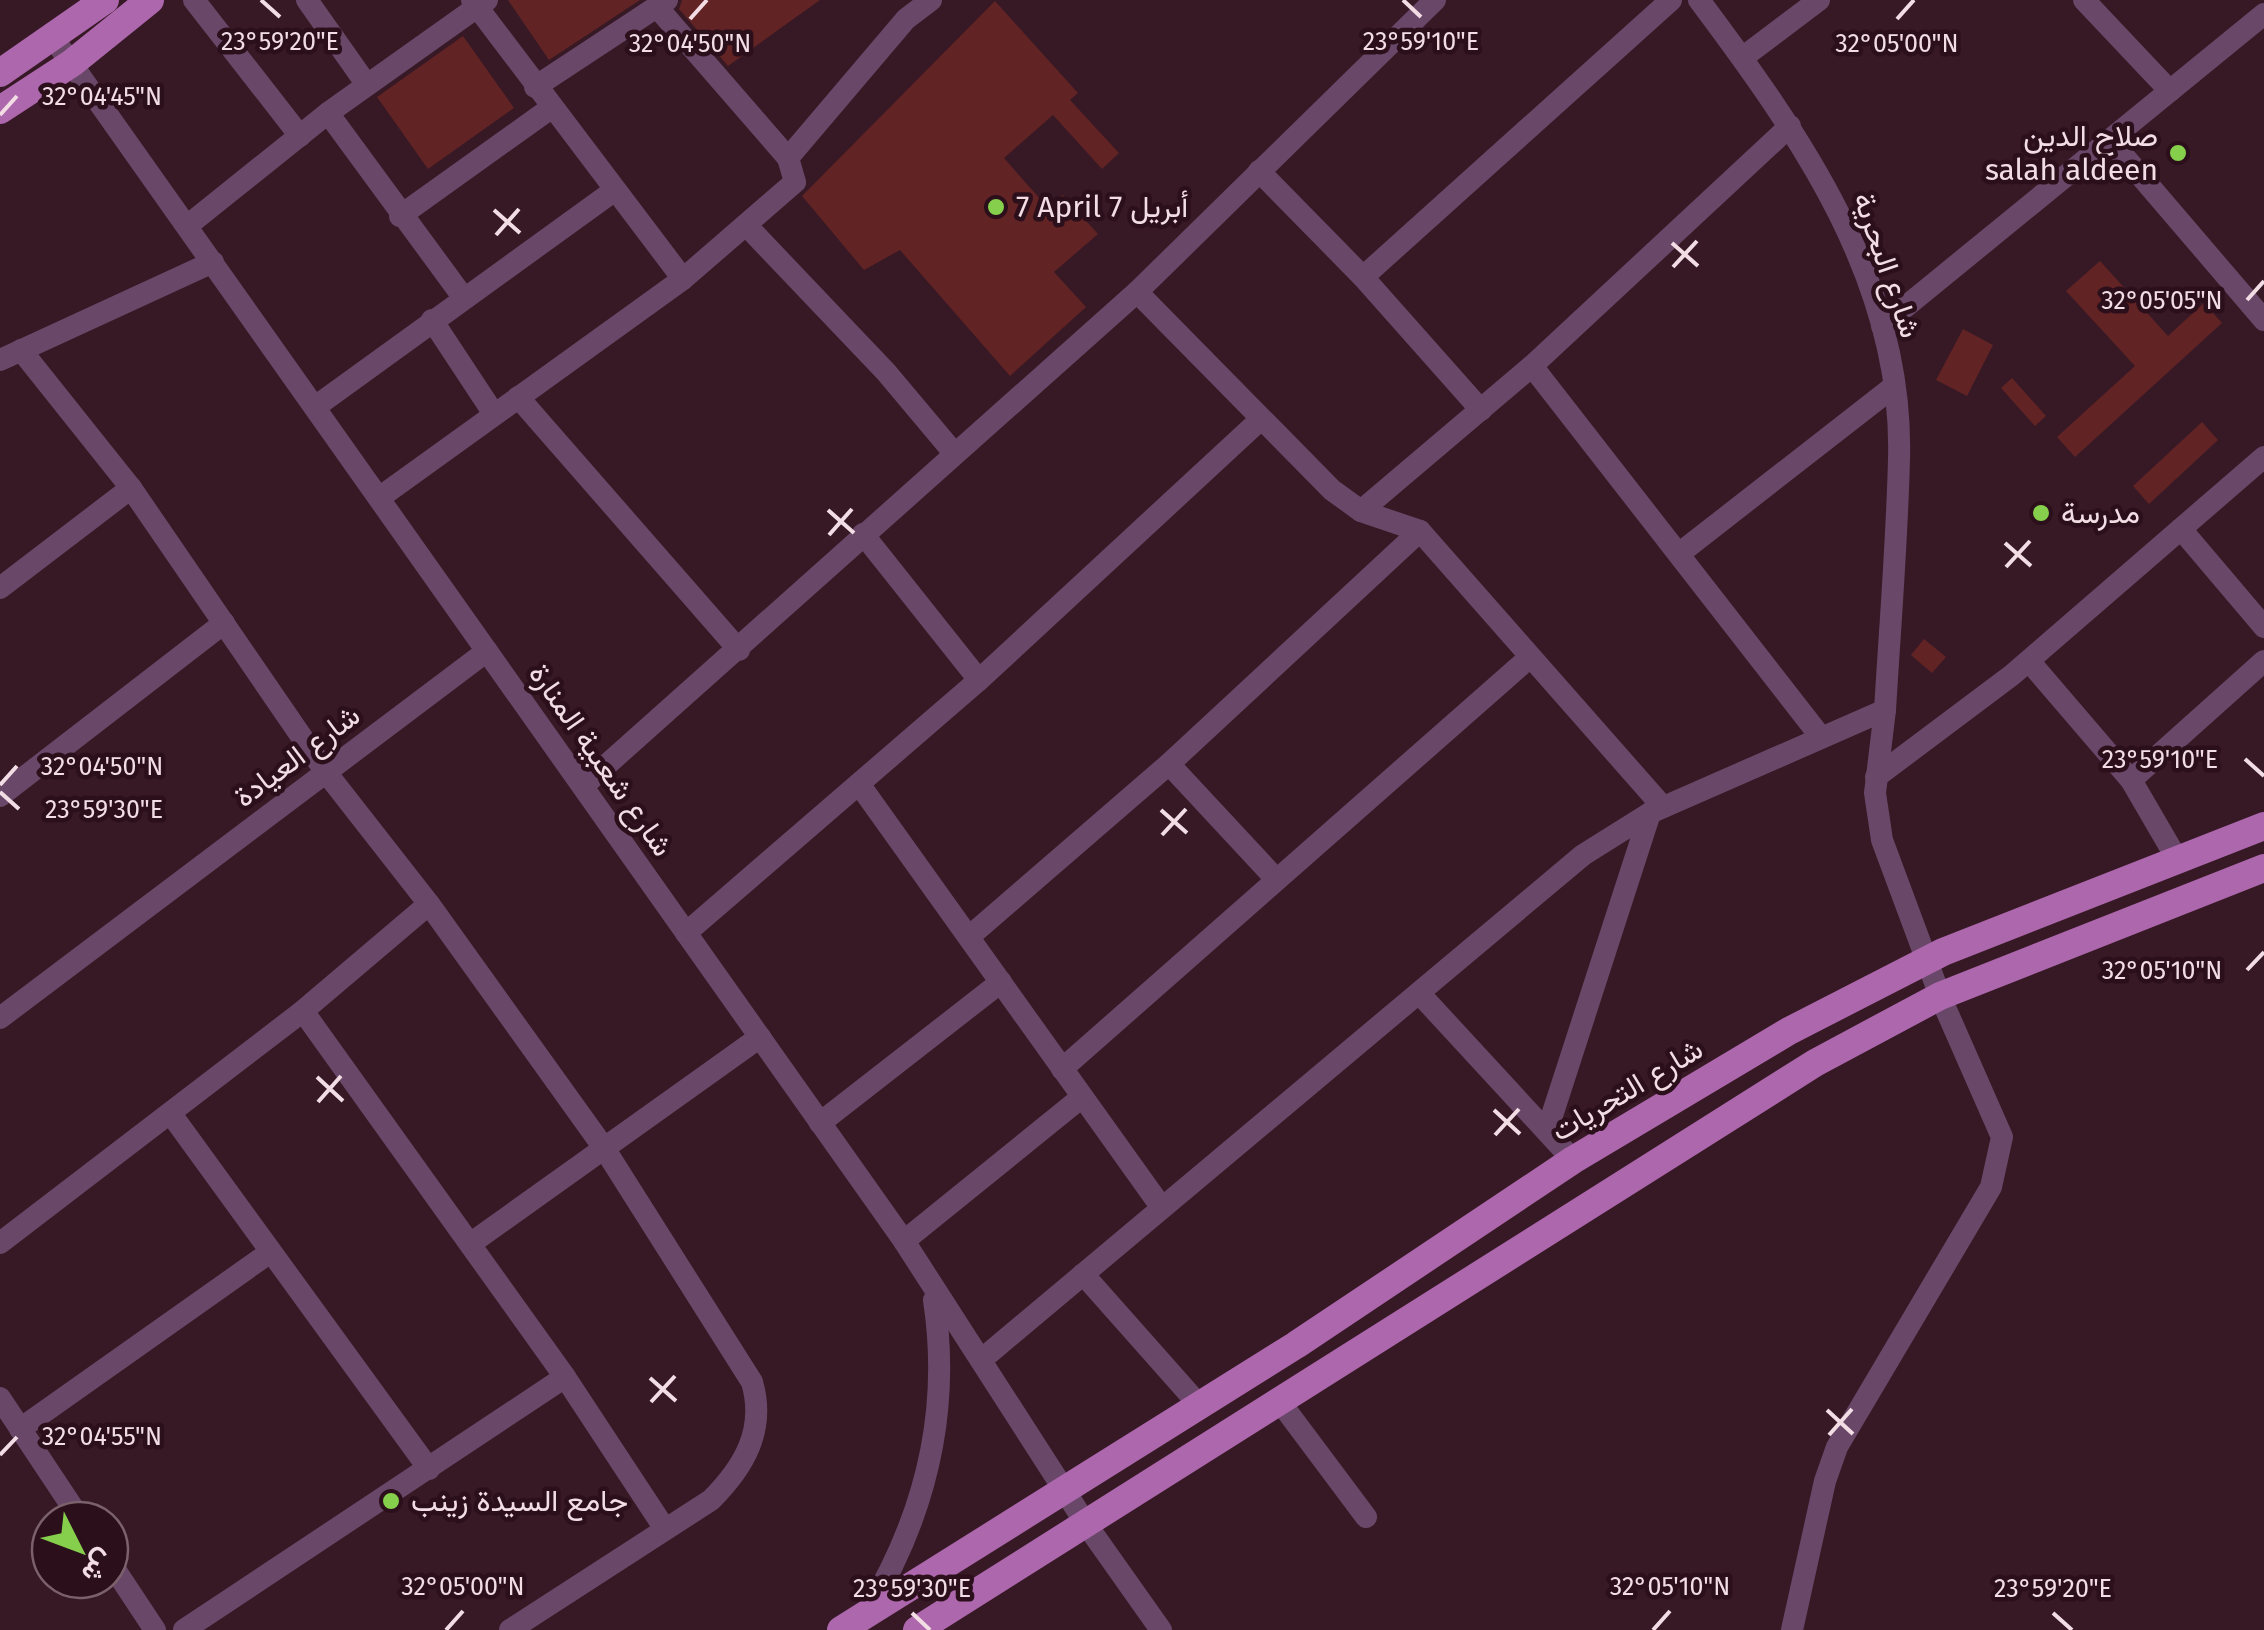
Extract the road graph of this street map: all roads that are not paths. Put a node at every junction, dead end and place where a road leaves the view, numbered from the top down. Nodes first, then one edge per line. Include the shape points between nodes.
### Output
1 (106, 0) edge
2 (150, 0) edge
3 (194, 0) edge
4 (307, 0) edge
5 (930, 0) edge
6 (1436, 0) edge
7 (1670, 0) edge
8 (1699, 0) edge
9 (1820, 0) edge
10 (2084, 0) edge
11 (478, 2) edge
12 (662, 3) edge
13 (900, 9) edge
14 (2264, 14) edge
15 (54, 39) junction
16 (1742, 58) junction
17 (72, 63) junction
18 (0, 73) edge
19 (368, 85) junction
20 (536, 87) junction
21 (2170, 91) junction
22 (551, 108) junction
23 (0, 110) edge
24 (328, 113) junction
25 (1790, 126) junction
26 (300, 136) junction
27 (2110, 140) junction
28 (788, 158) junction
29 (1259, 171) junction
30 (614, 190) junction
31 (400, 216) junction
32 (746, 225) junction
33 (187, 226) junction
34 (213, 262) junction
35 (1363, 277) junction
36 (682, 280) junction
37 (1138, 292) junction
38 (462, 298) junction
39 (432, 320) junction
40 (2264, 320) edge
41 (1882, 326) junction
42 (10, 355) edge
43 (1532, 366) junction
44 (1892, 387) junction
45 (518, 397) junction
46 (315, 407) junction
47 (1481, 410) junction
48 (494, 414) junction
49 (1261, 419) junction
50 (954, 453) junction
51 (2264, 457) edge
52 (130, 488) junction
53 (380, 498) junction
54 (1361, 511) junction
55 (2181, 530) junction
56 (1420, 531) junction
57 (863, 534) junction
58 (1680, 552) junction
59 (0, 588) edge
60 (224, 623) junction
61 (2264, 627) edge
62 (739, 650) junction
63 (488, 651) junction
64 (1530, 657) junction
65 (2029, 660) junction
66 (2264, 661) edge
67 (979, 680) junction
68 (1885, 710) junction
69 (1820, 736) junction
70 (1169, 764) junction
71 (326, 771) junction
72 (1876, 777) junction
73 (2131, 780) junction
74 (859, 784) junction
75 (583, 786) junction
76 (0, 796) edge
77 (1656, 810) junction
78 (2264, 826) edge
79 (2177, 859) junction
80 (2264, 868) edge
81 (1275, 878) junction
82 (429, 904) junction
83 (686, 933) junction
84 (970, 936) junction
85 (1926, 960) junction
86 (1001, 982) junction
87 (1419, 993) junction
88 (1940, 996) junction
89 (303, 1011) junction
90 (0, 1018) edge
91 (760, 1036) junction
92 (1062, 1068) junction
93 (1082, 1096) junction
94 (171, 1114) junction
95 (820, 1123) junction
96 (1547, 1132) junction
97 (604, 1148) junction
98 (1573, 1160) junction
99 (1162, 1208) junction
100 (904, 1241) junction
101 (0, 1243) edge
102 (470, 1244) junction
103 (270, 1253) junction
104 (1083, 1274) junction
105 (932, 1291) junction
106 (981, 1360) junction
107 (565, 1377) junction
108 (0, 1398) edge
109 (1280, 1402) junction
110 (1200, 1406) junction
111 (20, 1429) junction
112 (430, 1469) junction
113 (1066, 1490) junction
114 (68, 1500) edge
115 (1366, 1518) dead end
116 (1086, 1524) junction
117 (665, 1528) junction
118 (130, 1592) edge
119 (868, 1612) junction
120 (155, 1630) edge
121 (184, 1630) edge
122 (510, 1630) edge
123 (841, 1630) edge
124 (917, 1630) edge
125 (1161, 1630) edge
126 (1792, 1630) edge

1 - 15 main road
2 - 17 main road
3 - 26 street
4 - 19 street
5 - 13 street
6 - 29 street
7 - 35 street
8 - 16 street, شارع البحرية
9 - 16 street
10 - 21 street
11 - 19 street
11 - 20 street
12 - 20 street
12 - 28 street
13 - 28 street
14 - 21 street
15 - 17 street, شارع شعبية المنارة
15 - 18 main road
16 - 25 street, شارع البحرية
17 - 23 main road
17 - 33 street, شارع شعبية المنارة
19 - 24 street
20 - 22 street
21 - 27 street
22 - 30 street
22 - 31 street
24 - 26 street
24 - 31 street
25 - 41 street, شارع البحرية via 1843,217
25 - 43 street
26 - 33 street
27 - 40 street
27 - 41 street
28 - 32 street via 795,182
29 - 35 street
29 - 37 street
30 - 36 street
30 - 38 street
31 - 38 street
32 - 36 street
32 - 50 street
33 - 34 street, شارع شعبية المنارة
34 - 42 street
34 - 46 street, شارع شعبية المنارة
35 - 47 street
36 - 45 street
37 - 49 street
37 - 50 street
38 - 39 street
39 - 46 street
39 - 48 street
41 - 44 street, شارع البحرية
42 - 52 street
43 - 47 street
43 - 58 street
44 - 58 street
44 - 68 street, شارع البحرية via 1900,457
45 - 48 street
45 - 62 street
46 - 53 street, شارع شعبية المنارة
47 - 54 street
48 - 53 street
49 - 54 street
49 - 67 street
50 - 57 street
51 - 55 street
52 - 59 street
52 - 60 street
53 - 63 street, شارع شعبية المنارة
54 - 56 street
55 - 61 street
55 - 65 street
56 - 64 street
56 - 70 street
57 - 62 street
57 - 67 street
58 - 69 street
60 - 71 street
60 - 76 street
62 - 75 street
63 - 71 street, شارع العيادة
63 - 75 street, شارع شعبية المنارة
64 - 77 street
64 - 81 street
65 - 72 street
65 - 73 street
66 - 73 street
67 - 74 street
68 - 69 street
68 - 72 street, شارع البحرية
69 - 77 street
70 - 81 street
70 - 84 street
71 - 82 street
71 - 90 street, شارع العيادة
72 - 85 street, شارع البحرية via 1882,840
73 - 79 street
74 - 83 street
74 - 84 street
75 - 83 street, شارع شعبية المنارة
77 - 87 street via 1583,856
77 - 96 street
78 - 79 main road, شارع التحريات
79 - 85 main road, شارع التحريات
80 - 88 main road
81 - 92 street
82 - 89 street
82 - 97 street
83 - 91 street, شارع شعبية المنارة
84 - 86 street
85 - 88 street, شارع البحرية
85 - 98 main road, شارع التحريات via 1789,1031
86 - 92 street
86 - 95 street
87 - 96 street
87 - 99 street
88 - 109 main road via 1770,1089
88 - 126 street, شارع البحرية via 2002,1136 1998,1171 1837,1447
89 - 94 street
89 - 102 street
91 - 95 street, شارع شعبية المنارة
91 - 97 street
92 - 93 street
93 - 99 street
93 - 100 street
94 - 101 street
94 - 103 street
95 - 100 street, شارع شعبية المنارة
96 - 98 street
97 - 102 street
97 - 117 street via 744,1365 757,1400 755,1434 729,1482
98 - 110 main road, شارع التحريات
99 - 104 street
100 - 105 street, شارع شعبية المنارة
102 - 107 street
103 - 111 street
103 - 112 street
104 - 106 street
104 - 110 street
105 - 106 street, شارع شعبية المنارة
105 - 119 street via 940,1365 935,1440 903,1547
106 - 113 street, شارع شعبية المنارة
107 - 112 street
107 - 117 street
108 - 111 street
109 - 115 street
109 - 116 main road
110 - 113 main road, شارع التحريات
111 - 114 street
112 - 121 street
113 - 116 street, شارع شعبية المنارة
113 - 119 main road, شارع التحريات
116 - 124 main road
116 - 125 street, شارع شعبية المنارة
117 - 122 street
118 - 120 street
119 - 123 main road, شارع التحريات

